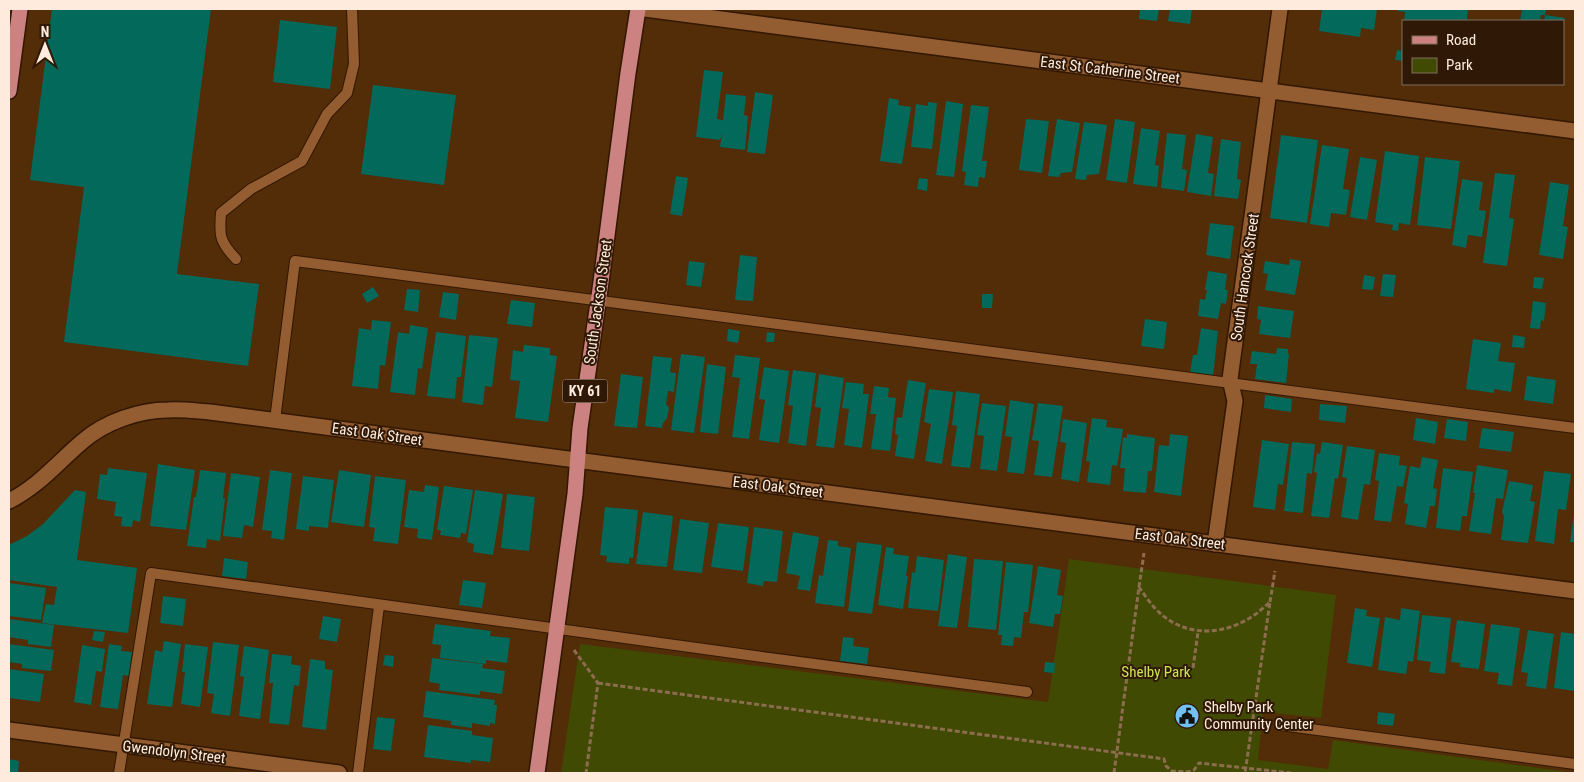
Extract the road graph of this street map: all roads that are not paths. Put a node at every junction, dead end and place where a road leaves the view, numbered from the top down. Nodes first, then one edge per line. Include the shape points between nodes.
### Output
1 (20, 9) edge
2 (352, 9) edge
3 (638, 9) edge
4 (645, 9) edge
5 (1280, 9) edge
6 (1269, 90) junction
7 (9, 91) edge
8 (1575, 131) edge
9 (236, 259) dead end
10 (598, 301) junction
11 (1231, 383) junction
12 (275, 420) junction
13 (1575, 428) edge
14 (577, 460) junction
15 (9, 501) edge
16 (1215, 544) junction
17 (1575, 591) edge
18 (379, 606) junction
19 (556, 629) junction
20 (1027, 692) dead end
21 (1280, 725) dead end
22 (9, 730) edge
23 (123, 745) junction
24 (1575, 764) edge
25 (119, 773) edge
26 (339, 773) edge
27 (358, 773) edge
28 (536, 773) edge

1 - 7 main road
2 - 9 lane via 354,64 347,93 327,114 302,161 251,189 221,214 219,232 226,248
3 - 10 main road, South Jackson Street / KY 61
4 - 6 street, East St Catherine Street
5 - 6 street, South Hancock Street
6 - 8 street, East St Catherine Street
6 - 11 street, South Hancock Street
10 - 11 lane
10 - 12 lane via 295,262
10 - 14 main road, South Jackson Street / KY 61
11 - 13 lane
11 - 16 street, South Hancock Street via 1234,401
12 - 14 street, East Oak Street
12 - 15 street, East Oak Street via 167,410 133,415 84,440 38,483
14 - 16 street, East Oak Street
14 - 19 main road, South Jackson Street / KY 61
16 - 17 street, East Oak Street
18 - 19 lane
18 - 23 lane via 151,573
18 - 27 lane
19 - 20 lane
19 - 28 main road, South Jackson Street / KY 61
21 - 24 lane
22 - 23 street, Gwendolyn Street
23 - 25 lane
23 - 26 street, Gwendolyn Street

